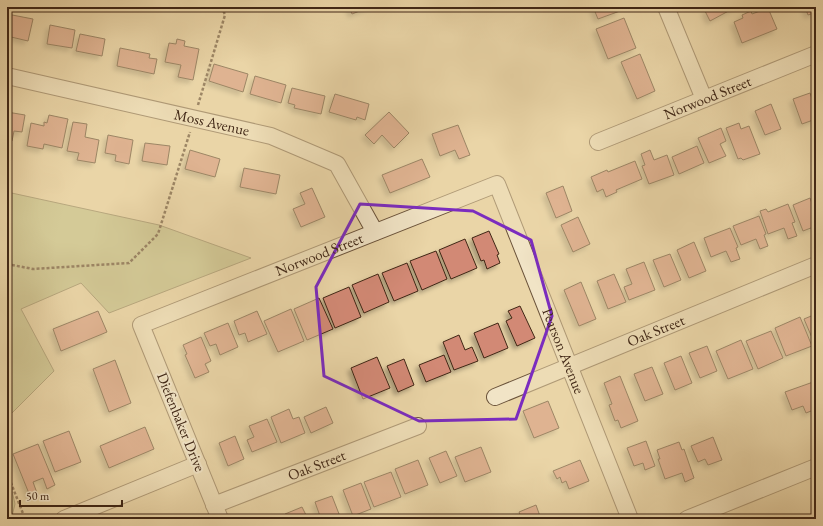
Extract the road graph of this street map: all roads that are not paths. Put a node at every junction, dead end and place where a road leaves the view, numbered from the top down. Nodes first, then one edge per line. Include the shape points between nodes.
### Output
1 (666, 7) edge
2 (816, 54) edge
3 (7, 76) edge
4 (704, 99) junction
5 (598, 142) dead end
6 (497, 184) joint
7 (375, 232) junction
8 (816, 265) edge
9 (141, 325) joint
10 (570, 367) junction
11 (495, 397) dead end
12 (418, 426) dead end
13 (198, 464) junction
14 (816, 468) edge
15 (217, 512) edge
16 (64, 519) edge
17 (630, 519) edge
18 (687, 519) edge

1 - 4 street
2 - 4 street, Norwood Street
3 - 7 street, Moss Avenue via 271,136 337,164
4 - 5 street, Norwood Street
6 - 7 street, Norwood Street
6 - 10 street, Pearson Avenue
7 - 9 street, Norwood Street
8 - 10 street, Oak Street
9 - 13 street, Diefenbaker Drive
10 - 11 street, Oak Street
10 - 17 street, Pearson Avenue
12 - 15 street, Oak Street
13 - 15 street, Diefenbaker Drive
13 - 16 street
14 - 18 street

